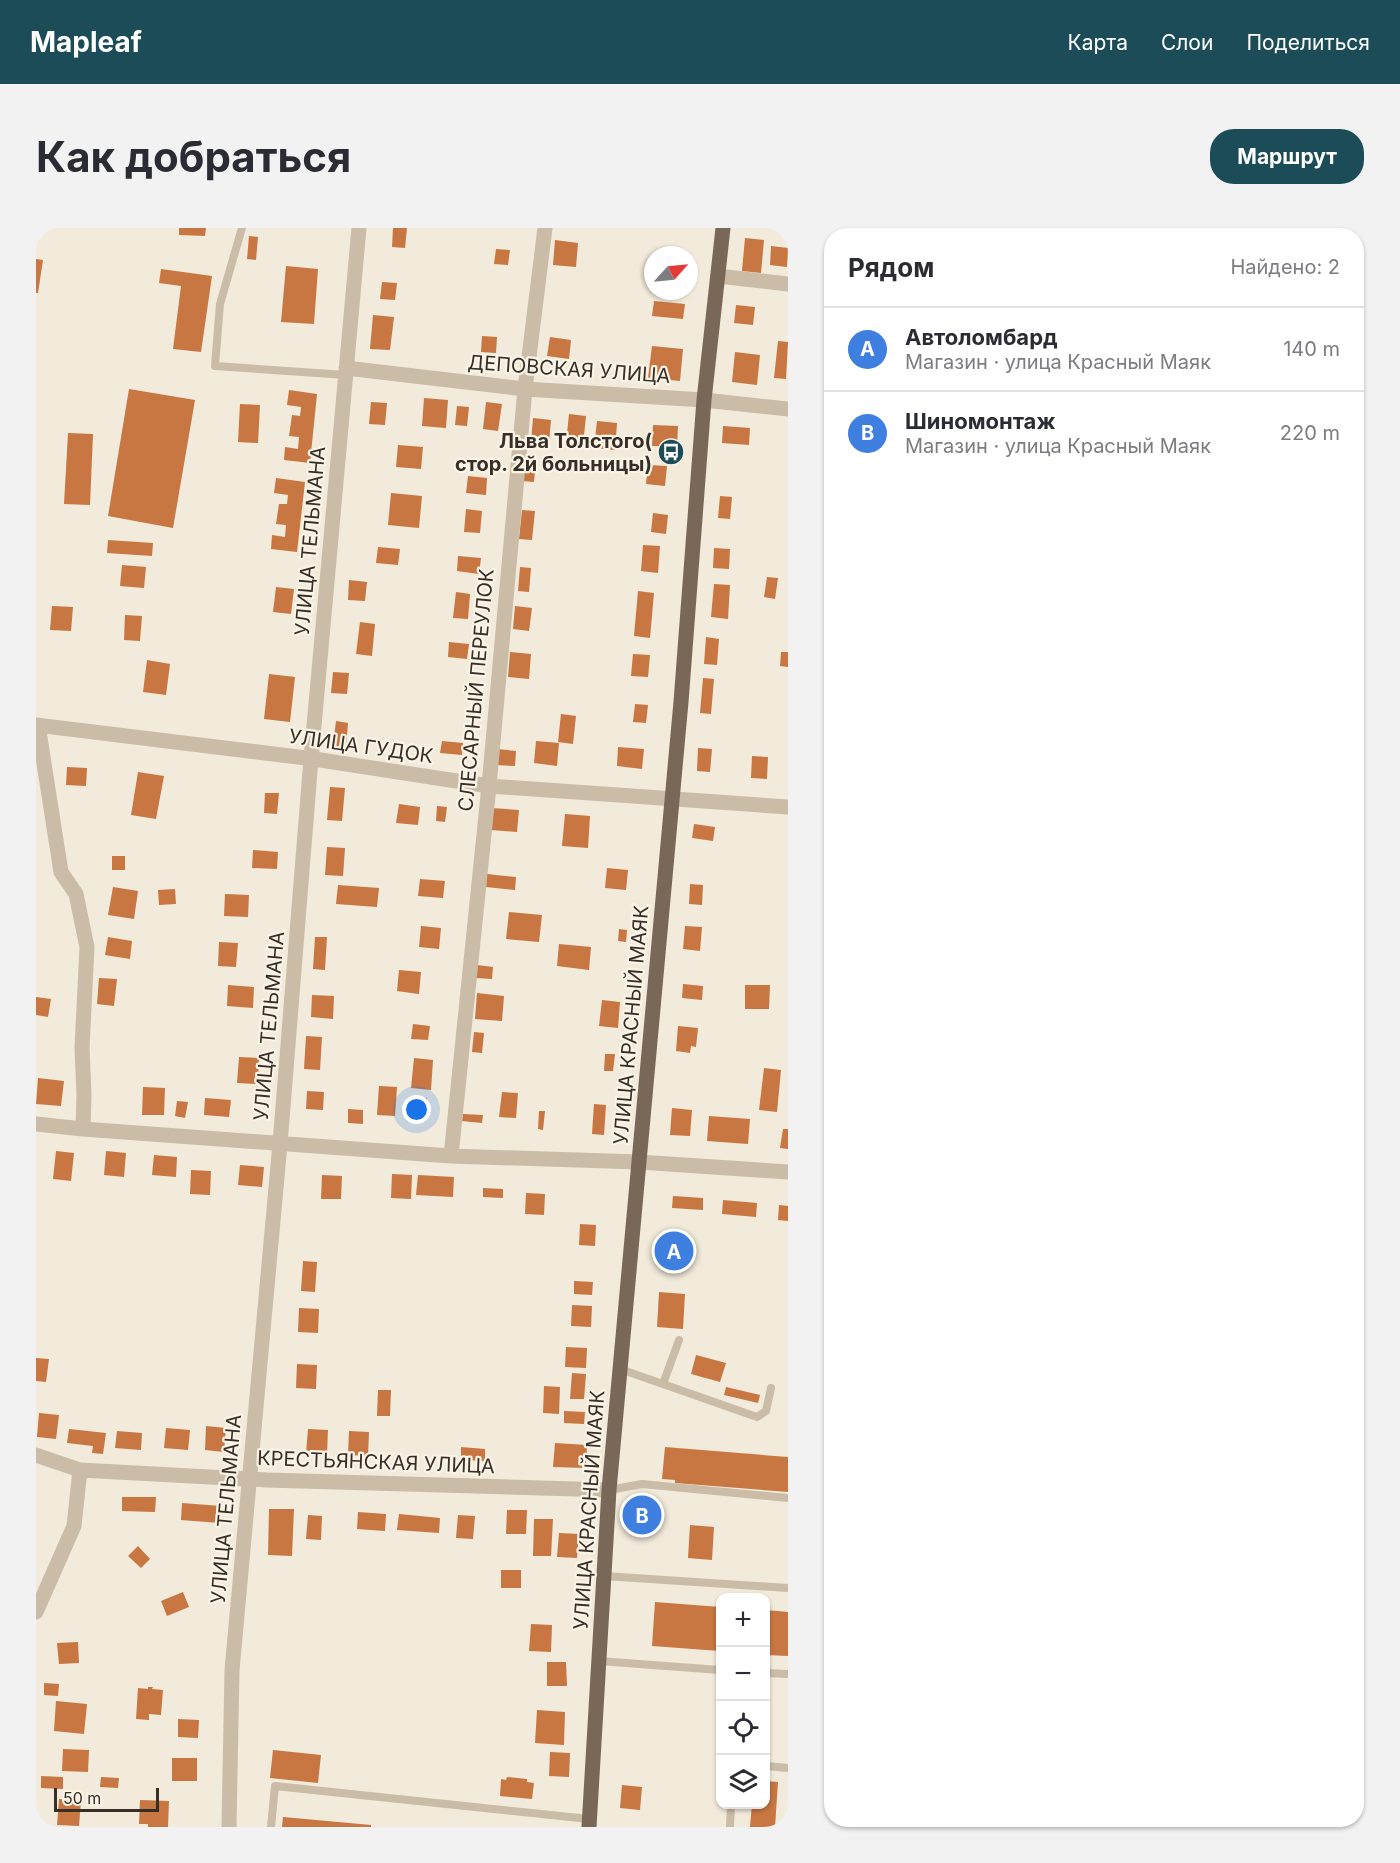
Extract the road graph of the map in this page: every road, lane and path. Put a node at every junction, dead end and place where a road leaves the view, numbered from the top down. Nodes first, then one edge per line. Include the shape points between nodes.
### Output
1 (242, 228) edge
2 (359, 228) edge
3 (545, 228) edge
4 (723, 228) edge
5 (718, 276) junction
6 (788, 284) edge
7 (346, 372) junction
8 (525, 389) junction
9 (704, 400) junction
10 (788, 409) edge
11 (37, 725) edge
12 (311, 759) junction
13 (489, 786) junction
14 (672, 799) junction
15 (788, 807) edge
16 (36, 1124) edge
17 (83, 1129) junction
18 (280, 1144) junction
19 (451, 1156) junction
20 (639, 1162) junction
21 (788, 1172) edge
22 (679, 1340) dead end
23 (620, 1369) junction
24 (663, 1384) junction
25 (771, 1388) dead end
26 (36, 1455) edge
27 (80, 1470) junction
28 (250, 1480) junction
29 (609, 1490) junction
30 (788, 1498) edge
31 (604, 1576) junction
32 (788, 1588) edge
33 (36, 1612) edge
34 (599, 1661) junction
35 (716, 1670) edge
36 (770, 1673) edge
37 (788, 1674) edge
38 (770, 1766) edge
39 (788, 1768) edge
40 (731, 1809) edge
41 (589, 1823) edge
42 (229, 1827) edge
43 (271, 1827) edge
44 (729, 1827) edge

1 - 7 lane via 220,304 215,366
2 - 7 street, УЛИЦА ТЕЛЬМАНА
3 - 8 street, СЛЕСАРНЫЙ ПЕРЕУЛОК
4 - 5 main road, УЛИЦА КРАСНЫЙ МАЯК
5 - 6 street
5 - 9 main road, УЛИЦА КРАСНЫЙ МАЯК
7 - 8 street, ДЕПОВСКАЯ УЛИЦА
7 - 12 street, УЛИЦА ТЕЛЬМАНА
8 - 9 street, ДЕПОВСКАЯ УЛИЦА
8 - 13 street, СЛЕСАРНЫЙ ПЕРЕУЛОК
9 - 10 street, ДЕПОВСКАЯ УЛИЦА
9 - 14 main road, УЛИЦА КРАСНЫЙ МАЯК
11 - 12 street, УЛИЦА ГУДОК
11 - 17 street via 61,872 76,894 87,947
12 - 13 street, УЛИЦА ГУДОК
12 - 18 street, УЛИЦА ТЕЛЬМАНА
13 - 14 street, УЛИЦА ГУДОК
13 - 19 street, СЛЕСАРНЫЙ ПЕРЕУЛОК
14 - 15 street, УЛИЦА ГУДОК
14 - 20 main road, УЛИЦА КРАСНЫЙ МАЯК
16 - 17 street
17 - 18 street
18 - 19 street
18 - 28 street, УЛИЦА ТЕЛЬМАНА
19 - 20 street
20 - 21 street
20 - 23 main road, УЛИЦА КРАСНЫЙ МАЯК
22 - 24 lane
23 - 24 lane
23 - 29 main road, УЛИЦА КРАСНЫЙ МАЯК
24 - 25 lane via 757,1417 765,1411
26 - 27 street, КРЕСТЬЯНСКАЯ УЛИЦА
27 - 28 street, КРЕСТЬЯНСКАЯ УЛИЦА
27 - 33 street via 74,1526
28 - 29 street, КРЕСТЬЯНСКАЯ УЛИЦА
28 - 42 street, УЛИЦА ТЕЛЬМАНА via 232,1670
29 - 30 lane via 642,1484
29 - 31 main road, УЛИЦА КРАСНЫЙ МАЯК
31 - 32 lane
31 - 34 main road, УЛИЦА КРАСНЫЙ МАЯК
34 - 35 lane
34 - 41 main road, УЛИЦА КРАСНЫЙ МАЯК
36 - 37 lane
38 - 39 lane
40 - 44 lane
41 - 43 lane via 275,1786

